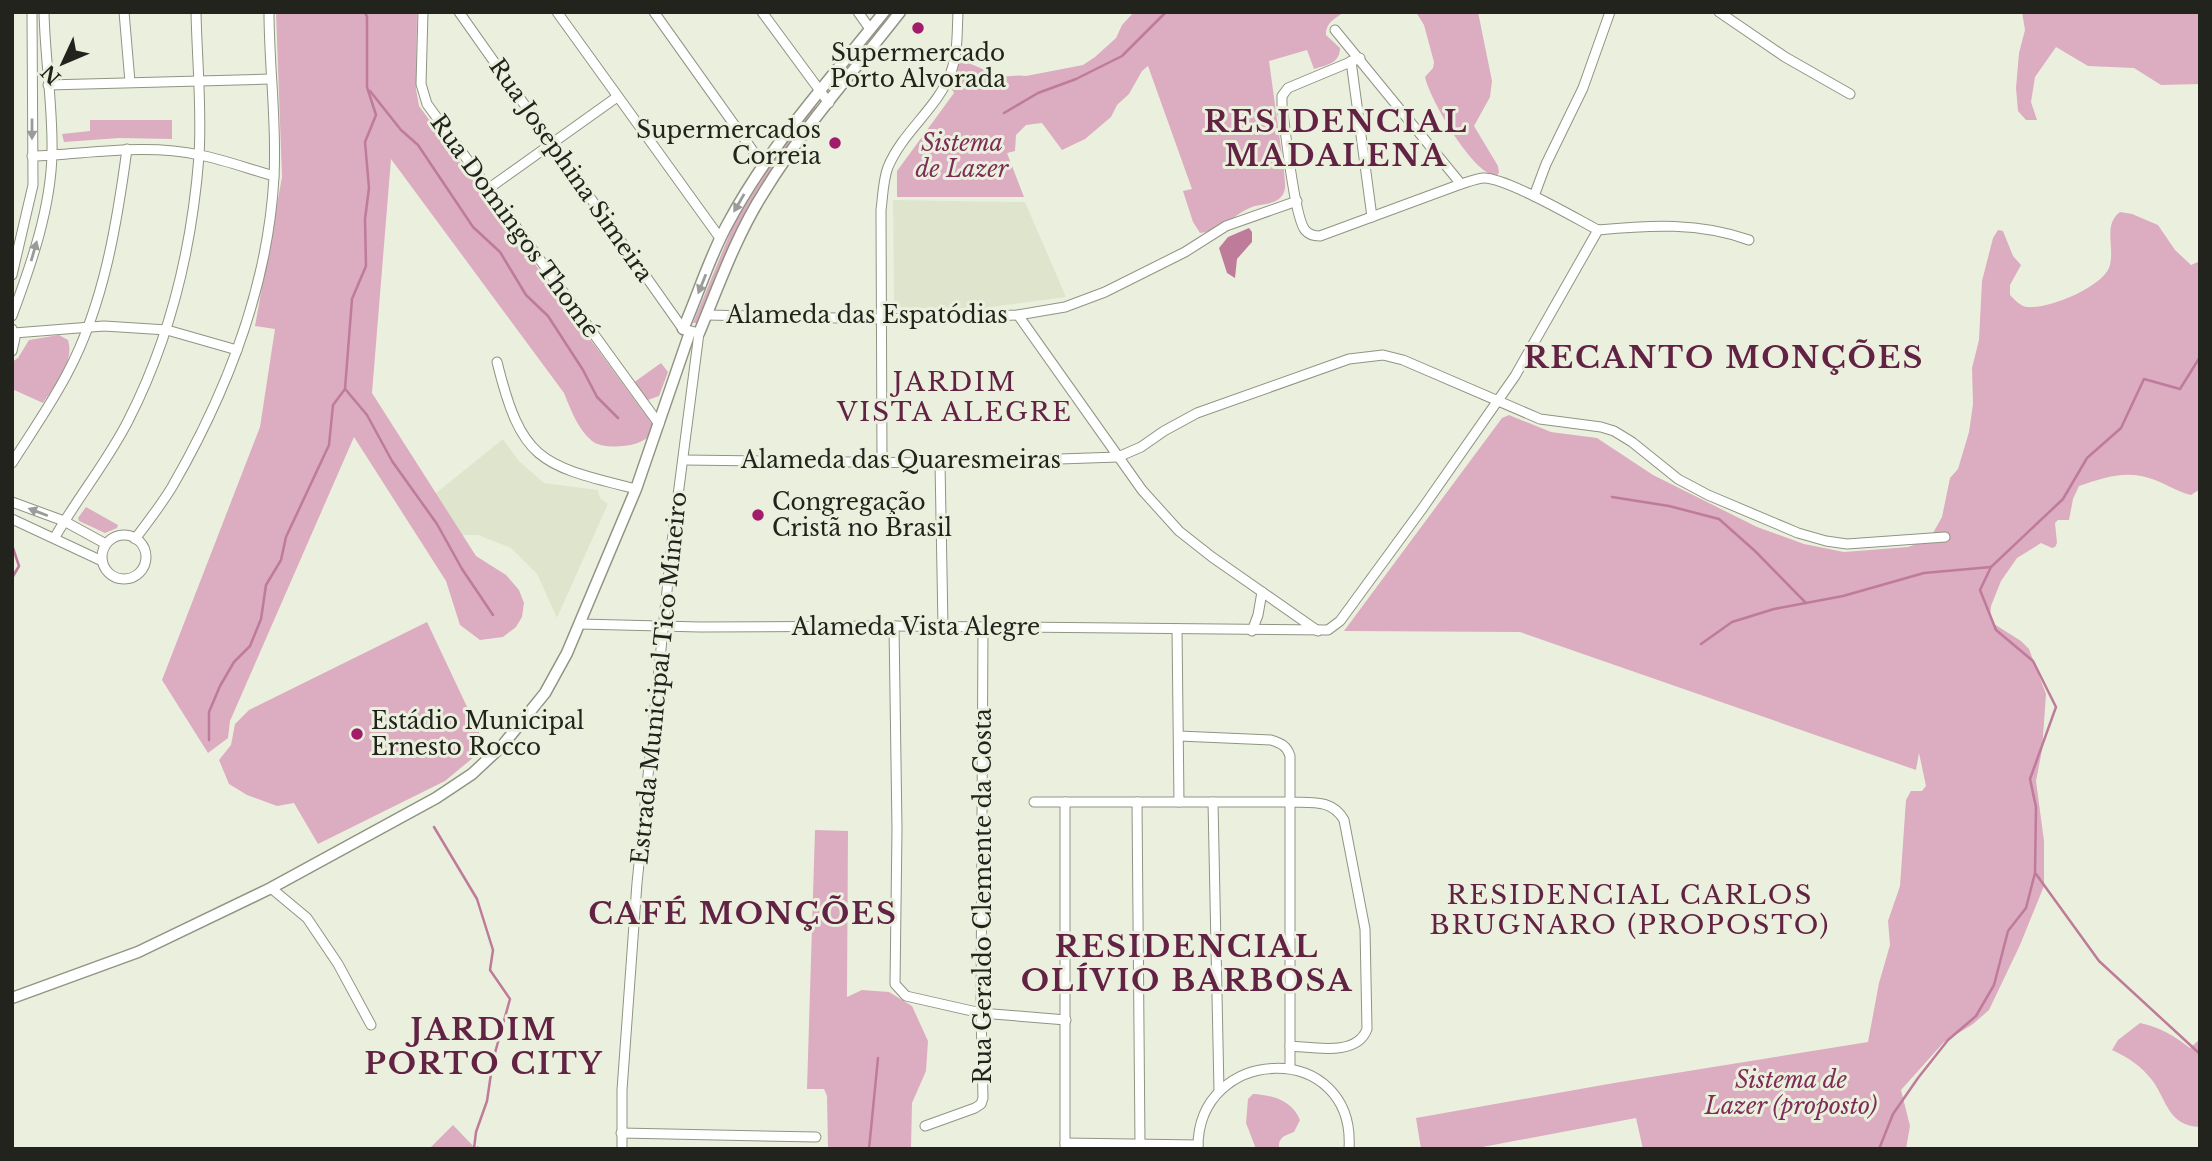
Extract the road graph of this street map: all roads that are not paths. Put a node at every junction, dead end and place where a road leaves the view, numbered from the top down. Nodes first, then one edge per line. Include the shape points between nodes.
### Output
1 (32, 12) edge
2 (44, 12) edge
3 (124, 12) edge
4 (196, 12) edge
5 (269, 12) edge
6 (423, 12) edge
7 (458, 12) edge
8 (557, 12) edge
9 (654, 12) edge
10 (762, 12) edge
11 (858, 12) edge
12 (884, 12) edge
13 (900, 12) edge
14 (958, 12) edge
15 (1610, 12) edge
16 (1719, 12) edge
17 (870, 29) junction
18 (1335, 30) dead end
19 (1356, 60) junction
20 (270, 79) junction
21 (200, 81) junction
22 (130, 82) junction
23 (48, 85) junction
24 (819, 91) junction
25 (1850, 94) dead end
26 (617, 97) junction
27 (829, 103) junction
28 (553, 143) junction
29 (127, 149) junction
30 (52, 155) junction
31 (199, 155) junction
32 (32, 156) junction
33 (763, 165) junction
34 (274, 176) junction
35 (1461, 184) junction
36 (488, 189) junction
37 (1534, 196) junction
38 (1297, 201) junction
39 (1372, 217) junction
40 (1598, 230) junction
41 (720, 238) junction
42 (1749, 240) dead end
43 (12, 275) edge
44 (1018, 315) junction
45 (12, 316) edge
46 (707, 316) junction
47 (881, 320) junction
48 (87, 328) junction
49 (167, 330) junction
50 (13, 331) edge
51 (691, 331) junction
52 (12, 351) edge
53 (237, 351) junction
54 (497, 362) dead end
55 (1498, 402) junction
56 (659, 424) junction
57 (1118, 457) junction
58 (684, 460) junction
59 (882, 461) junction
60 (12, 463) edge
61 (940, 463) junction
62 (636, 489) junction
63 (12, 502) edge
64 (12, 519) edge
65 (64, 522) junction
66 (55, 537) junction
67 (1945, 537) dead end
68 (135, 539) junction
69 (106, 544) junction
70 (102, 561) junction
71 (1262, 592) junction
72 (580, 624) junction
73 (894, 626) junction
74 (943, 626) junction
75 (663, 627) junction
76 (983, 627) junction
77 (1177, 629) junction
78 (1252, 631) junction
79 (1318, 631) junction
80 (1178, 736) junction
81 (1034, 802) dead end
82 (1065, 802) junction
83 (1137, 802) junction
84 (1179, 802) junction
85 (1213, 802) junction
86 (1290, 802) junction
87 (271, 888) junction
88 (12, 998) edge
89 (981, 1013) junction
90 (1066, 1020) junction
91 (371, 1025) dead end
92 (1290, 1046) junction
93 (1290, 1068) junction
94 (1219, 1091) junction
95 (925, 1126) dead end
96 (621, 1133) junction
97 (816, 1136) dead end
98 (1140, 1144) junction
99 (1065, 1146) edge
100 (1198, 1147) edge
101 (622, 1149) edge
102 (1349, 1149) edge

1 -> 32 street
2 - 23 street
3 - 22 street
4 - 21 street
5 - 20 street
6 - 36 street, Rua Domingos Thomé via 423,94 431,112
7 - 28 street, Rua Josephina Simeira
8 - 26 street
9 - 33 street
10 - 24 street
11 - 17 street
12 - 17 main road
13 - 27 main road
14 - 47 street via 953,69 894,154 884,178
15 - 37 street via 1583,88
16 - 25 street
17 - 24 main road
18 - 19 street
19 - 35 street
19 - 38 street via 1288,88 1283,96
19 - 39 street
20 - 21 street
20 - 34 street
21 - 22 street
21 - 31 street
22 - 23 street
23 - 30 street
24 - 27 street
24 - 33 main road
26 - 28 street
26 - 41 street
27 - 46 main road via 762,193
28 - 36 street
28 - 51 street, Rua Josephina Simeira
29 - 30 street
29 - 31 street
29 - 48 street via 107,259
30 - 32 street
45 -> 30 street via 44,214
31 - 34 street
31 - 49 street via 190,233
32 - 43 street via 33,186
33 -> 41 main road
34 - 53 street via 260,278
35 - 37 street via 1492,179
35 - 39 street
36 - 56 street, Rua Domingos Thomé
37 - 40 street
38 - 39 street via 1304,229 1320,236
38 - 44 street, Alameda das Espatódias via 1226,226 1095,297
40 - 42 street via 1694,227
40 - 55 street
41 -> 51 main road
44 - 47 street, Alameda das Espatódias
44 - 57 street
46 - 47 street, Alameda das Espatódias
46 - 51 main road
47 - 59 street
48 - 49 street
48 - 50 street
48 - 60 street via 68,372
49 - 53 street
49 - 65 street via 128,420
50 - 52 street
51 - 56 main road
51 - 58 street, Estrada Municipal Tico Mineiro
53 - 68 street via 171,488
54 - 62 street via 516,423 541,456 580,474
55 - 57 street via 1402,360 1365,356 1197,413
55 - 67 street via 1540,419 1614,431 1678,479 1798,533 1847,544
55 - 79 street via 1340,621
56 - 62 main road
57 - 61 street, Alameda das Quaresmeiras
57 - 71 street via 1179,531
58 - 59 street, Alameda das Quaresmeiras
58 - 75 street, Estrada Municipal Tico Mineiro
59 - 61 street, Alameda das Quaresmeiras
61 - 74 street
62 - 72 main road
65 -> 63 street
64 - 66 street
65 - 66 street
65 - 69 street
66 - 70 street
68 - 69 street via 122,535
68 - 70 street via 146,555 136,576 113,576
69 - 70 street
71 - 78 street
71 - 79 street
72 - 75 street, Alameda Vista Alegre
72 - 87 main road via 545,693 512,736 472,774
73 - 74 street, Alameda Vista Alegre
73 - 75 street, Alameda Vista Alegre
73 - 89 street via 897,829 893,979 906,996
74 - 76 street, Alameda Vista Alegre
75 - 96 street, Estrada Municipal Tico Mineiro via 632,931
76 - 77 street, Alameda Vista Alegre
76 - 89 street, Rua Geraldo Clemente da Costa
77 - 78 street, Alameda Vista Alegre
77 - 80 street
78 - 79 street, Alameda Vista Alegre
80 - 84 street
80 - 86 street via 1281,743 1290,756
81 - 82 street
82 - 83 street
82 - 90 street
83 - 84 street
83 - 98 street
84 - 85 street
85 - 86 street
85 - 94 street
86 - 92 street
86 - 92 street via 1327,804 1344,820 1365,929 1367,1029 1347,1047
87 - 88 main road via 138,952
87 - 91 street via 307,918
89 - 90 street
89 - 95 street, Rua Geraldo Clemente da Costa via 981,1104
90 - 99 street
92 - 93 street
93 - 94 street via 1255,1070
93 - 102 street via 1315,1078 1337,1099 1348,1126
94 - 100 street via 1202,1118
96 - 97 street
96 - 101 street, Estrada Municipal Tico Mineiro
98 - 99 street
98 - 100 street

